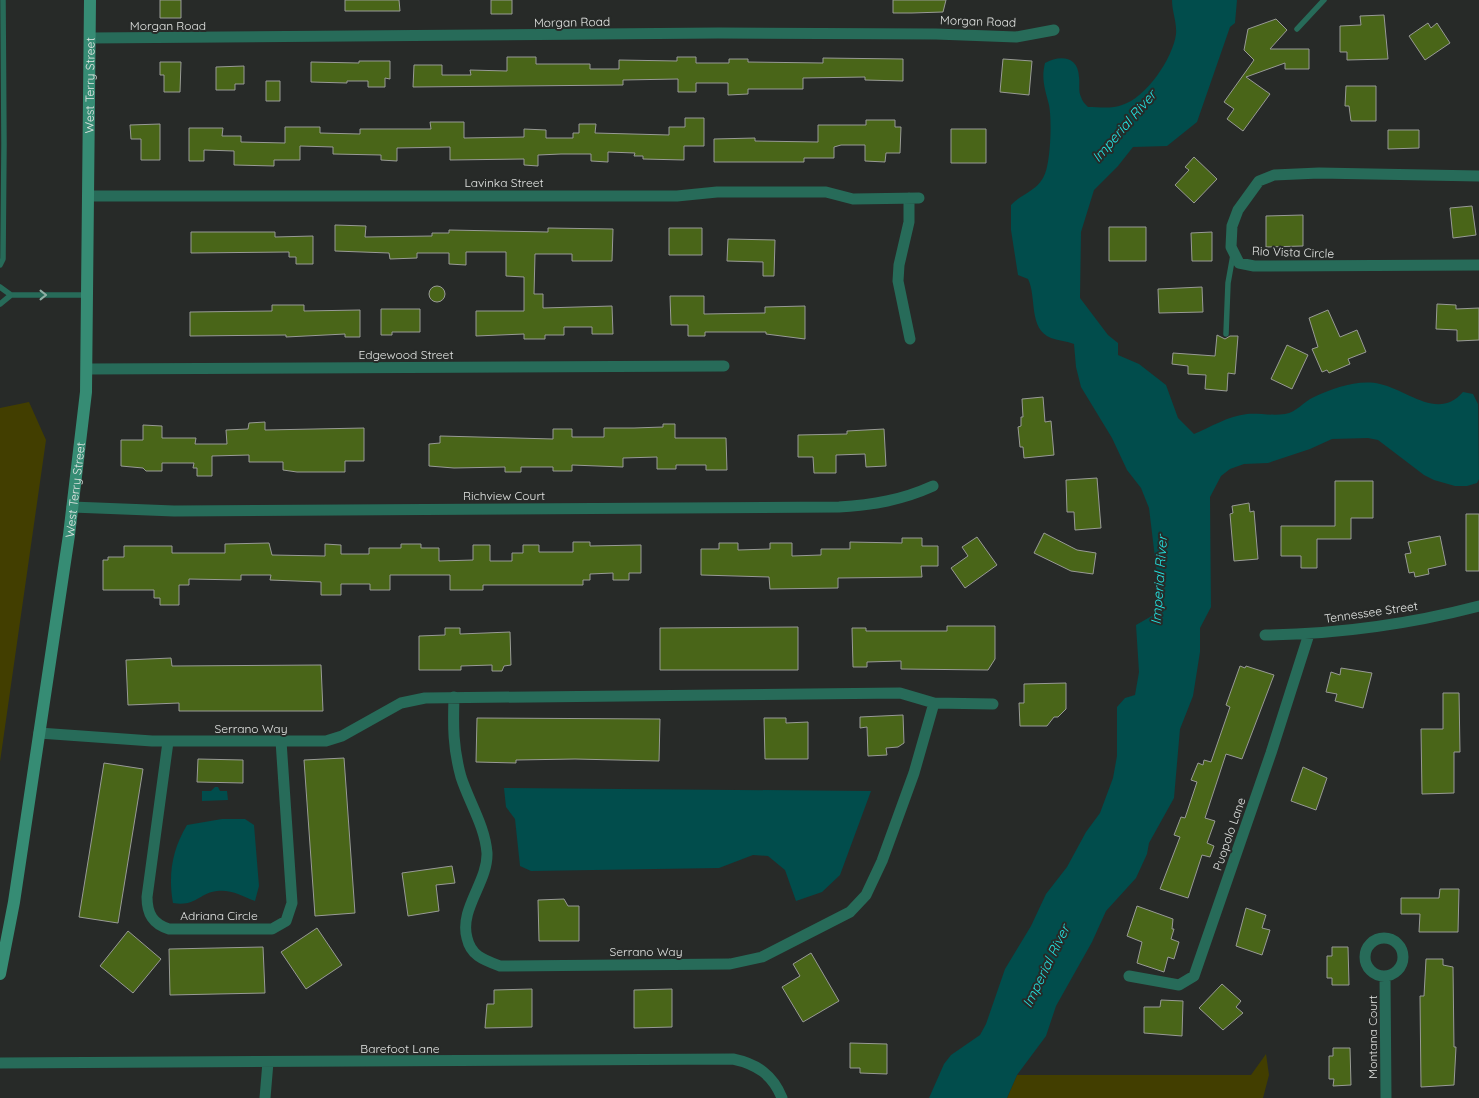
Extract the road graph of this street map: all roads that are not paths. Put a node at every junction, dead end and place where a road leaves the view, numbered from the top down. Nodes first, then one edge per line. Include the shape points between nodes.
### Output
1 (3, 0) edge
2 (90, 0) edge
3 (1324, 0) edge
4 (1297, 29) dead end
5 (1054, 30) dead end
6 (90, 38) junction
7 (1479, 176) edge
8 (89, 196) junction
9 (1234, 252) junction
10 (0, 265) edge
11 (1479, 265) edge
12 (0, 287) edge
13 (11, 295) junction
14 (88, 295) junction
15 (0, 304) edge
16 (1226, 334) dead end
17 (910, 339) dead end
18 (724, 366) dead end
19 (88, 369) junction
20 (933, 486) dead end
21 (72, 507) junction
22 (1479, 606) edge
23 (1309, 634) junction
24 (1265, 635) dead end
25 (454, 697) junction
26 (934, 703) junction
27 (994, 704) dead end
28 (40, 733) junction
29 (281, 741) junction
30 (168, 742) junction
31 (0, 974) edge
32 (1129, 976) dead end
33 (1385, 976) dead end
34 (0, 1062) edge
35 (268, 1062) junction
36 (266, 1098) edge
37 (782, 1098) edge
38 (1386, 1098) edge

1 - 10 lane via 3,259
2 - 6 street, West Terry Street
3 - 4 lane
5 - 6 street, Morgan Road via 1016,37 718,33
6 - 8 street, West Terry Street
7 - 9 street, Rio Vista Circle via 1274,175 1259,181 1238,210 1232,226 1231,247
8 - 14 street, West Terry Street
8 - 17 street, Lavinka Street via 677,196 718,192 826,192 853,199 914,198 898,281
9 - 11 street, Rio Vista Circle via 1239,263 1254,266
9 - 16 lane via 1228,283
12 - 13 lane
13 -> 14 lane
13 - 15 lane
14 - 19 street, West Terry Street
18 - 19 street, Edgewood Street
19 - 21 street, West Terry Street
20 - 21 street, Richview Court via 908,498 839,507 174,511
21 - 28 street, West Terry Street
22 - 23 street, Tennessee Street via 1407,622
23 - 24 street, Tennessee Street
23 - 32 street, Puopolo Lane via 1272,754 1194,976 1179,985
25 - 26 street, Serrano Way via 900,693
25 - 26 street, Serrano Way via 453,744 487,854 466,921 466,936 481,960 500,966 730,964 762,957 850,912 866,895 882,861 914,773
25 - 29 street, Serrano Way via 401,703 342,736 326,741
26 - 27 street, Serrano Way
28 - 30 street, Serrano Way
28 - 31 street, West Terry Street
29 - 30 street, Serrano Way
29 - 30 street, Adriana Circle via 292,903 286,921 272,929 169,929 160,926 147,909
33 - 38 street, Montana Court
34 - 35 street, Barefoot Lane
35 - 36 street
35 - 37 street, Barefoot Lane via 733,1059 762,1069 774,1080

